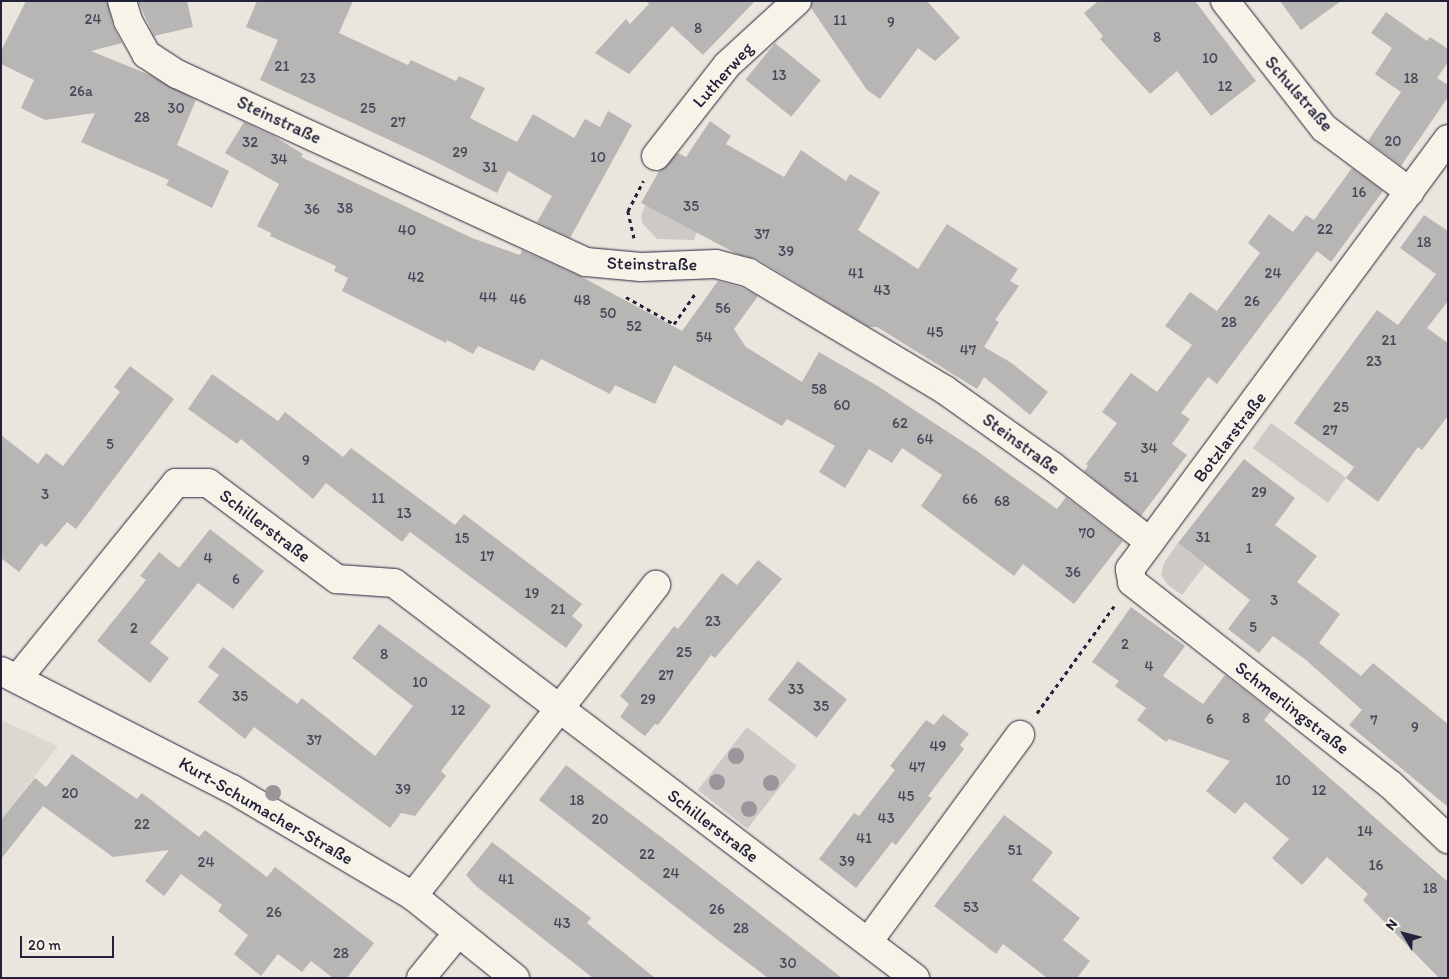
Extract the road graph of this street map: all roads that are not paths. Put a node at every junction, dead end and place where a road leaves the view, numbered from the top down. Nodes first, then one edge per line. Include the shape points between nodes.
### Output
1 (122, 1) edge
2 (798, 1) edge
3 (1225, 1) edge
4 (1448, 140) edge
5 (656, 156) road end
6 (1438, 174) edge
7 (1410, 192) junction
8 (1150, 542) junction
9 (1132, 582) joint
10 (656, 585) dead end
11 (10, 675) edge
12 (558, 709) junction
13 (1020, 736) road end
14 (1448, 839) edge
15 (413, 896) junction
16 (457, 934) junction
17 (868, 942) junction
18 (420, 978) edge
19 (515, 978) edge
20 (915, 978) edge

1 - 8 street, Steinstraße via 128,21 146,54 177,74 586,262 641,267 716,264 749,273 945,390 1052,466
2 - 5 street, Lutherweg via 727,65
3 - 7 street, Schulstraße via 1324,128
4 - 6 street, Botzlarstraße
6 - 7 street, Botzlarstraße
7 - 8 street, Botzlarstraße
8 - 9 street, Botzlarstraße via 1130,569
9 - 14 street, Schmerlingstraße via 1391,785
10 - 12 street
11 - 12 street, Schillerstraße via 176,483 208,483 337,579 394,583
11 - 15 street, Kurt-Schumacher-Straße via 232,789
12 - 15 street
12 - 17 street, Schillerstraße
13 - 17 street
15 - 16 street, Kurt-Schumacher-Straße
16 - 18 street
16 - 19 street, Kurt-Schumacher-Straße
17 - 20 street, Schillerstraße

